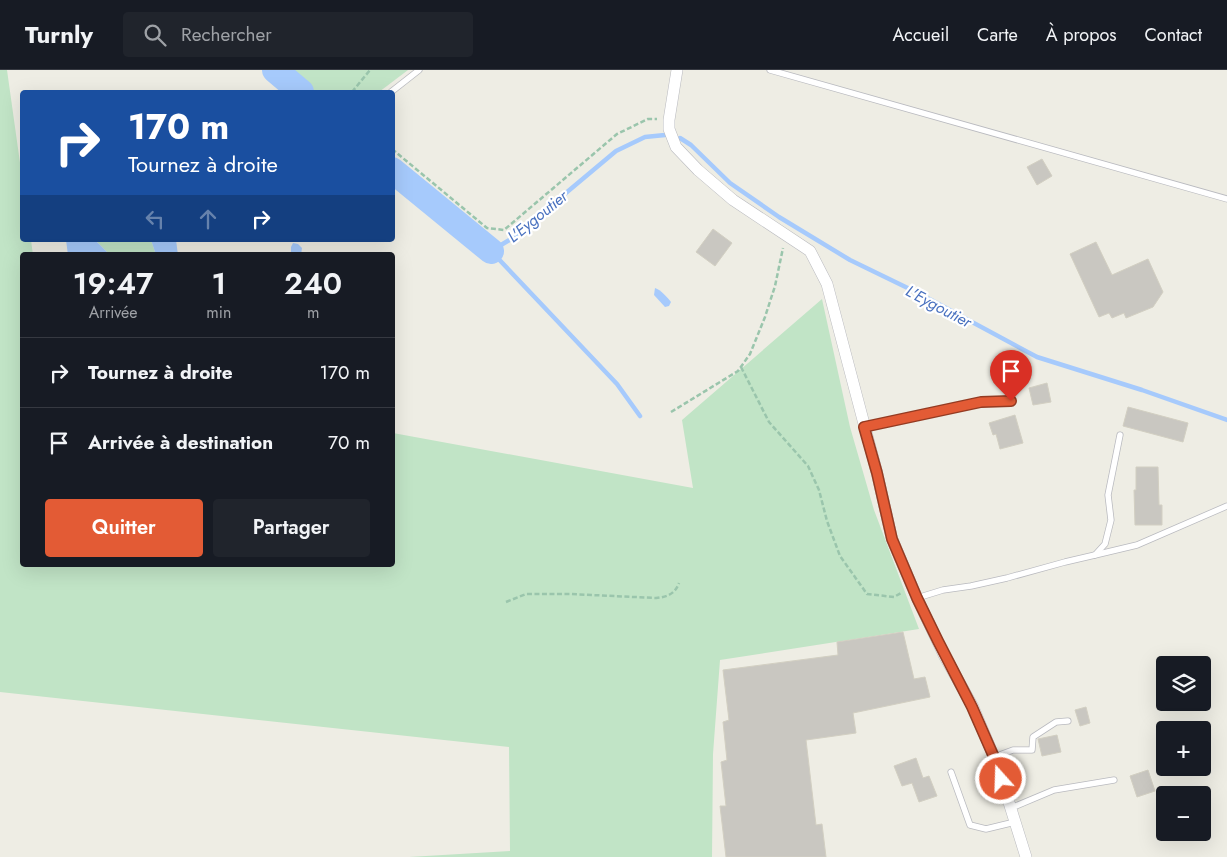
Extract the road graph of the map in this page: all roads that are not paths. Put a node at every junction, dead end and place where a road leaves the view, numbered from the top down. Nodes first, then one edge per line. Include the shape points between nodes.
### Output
1 (419, 70) edge
2 (677, 70) edge
3 (770, 70) edge
4 (394, 90) edge
5 (1227, 199) edge
6 (1011, 401) dead end
7 (864, 427) junction
8 (1120, 435) dead end
9 (1227, 506) edge
10 (1095, 555) junction
11 (915, 593) junction
12 (1068, 721) dead end
13 (994, 757) junction
14 (951, 772) dead end
15 (1114, 780) dead end
16 (1010, 808) junction
17 (1015, 822) junction
18 (1026, 857) edge

1 - 4 lane
2 - 7 street via 669,120 676,147 734,200 810,251 827,284
3 - 5 lane
6 - 7 lane via 981,402
7 - 11 street via 892,539
8 - 10 lane via 1108,495 1111,520 1105,544
9 - 10 lane via 1137,545
10 - 11 lane via 971,586
11 - 13 street
12 - 13 lane via 1056,722 1033,737 1032,750 1013,750
13 - 16 street
14 - 17 lane via 970,825 986,829
15 - 16 lane via 1054,790
16 - 17 street
17 - 18 street

